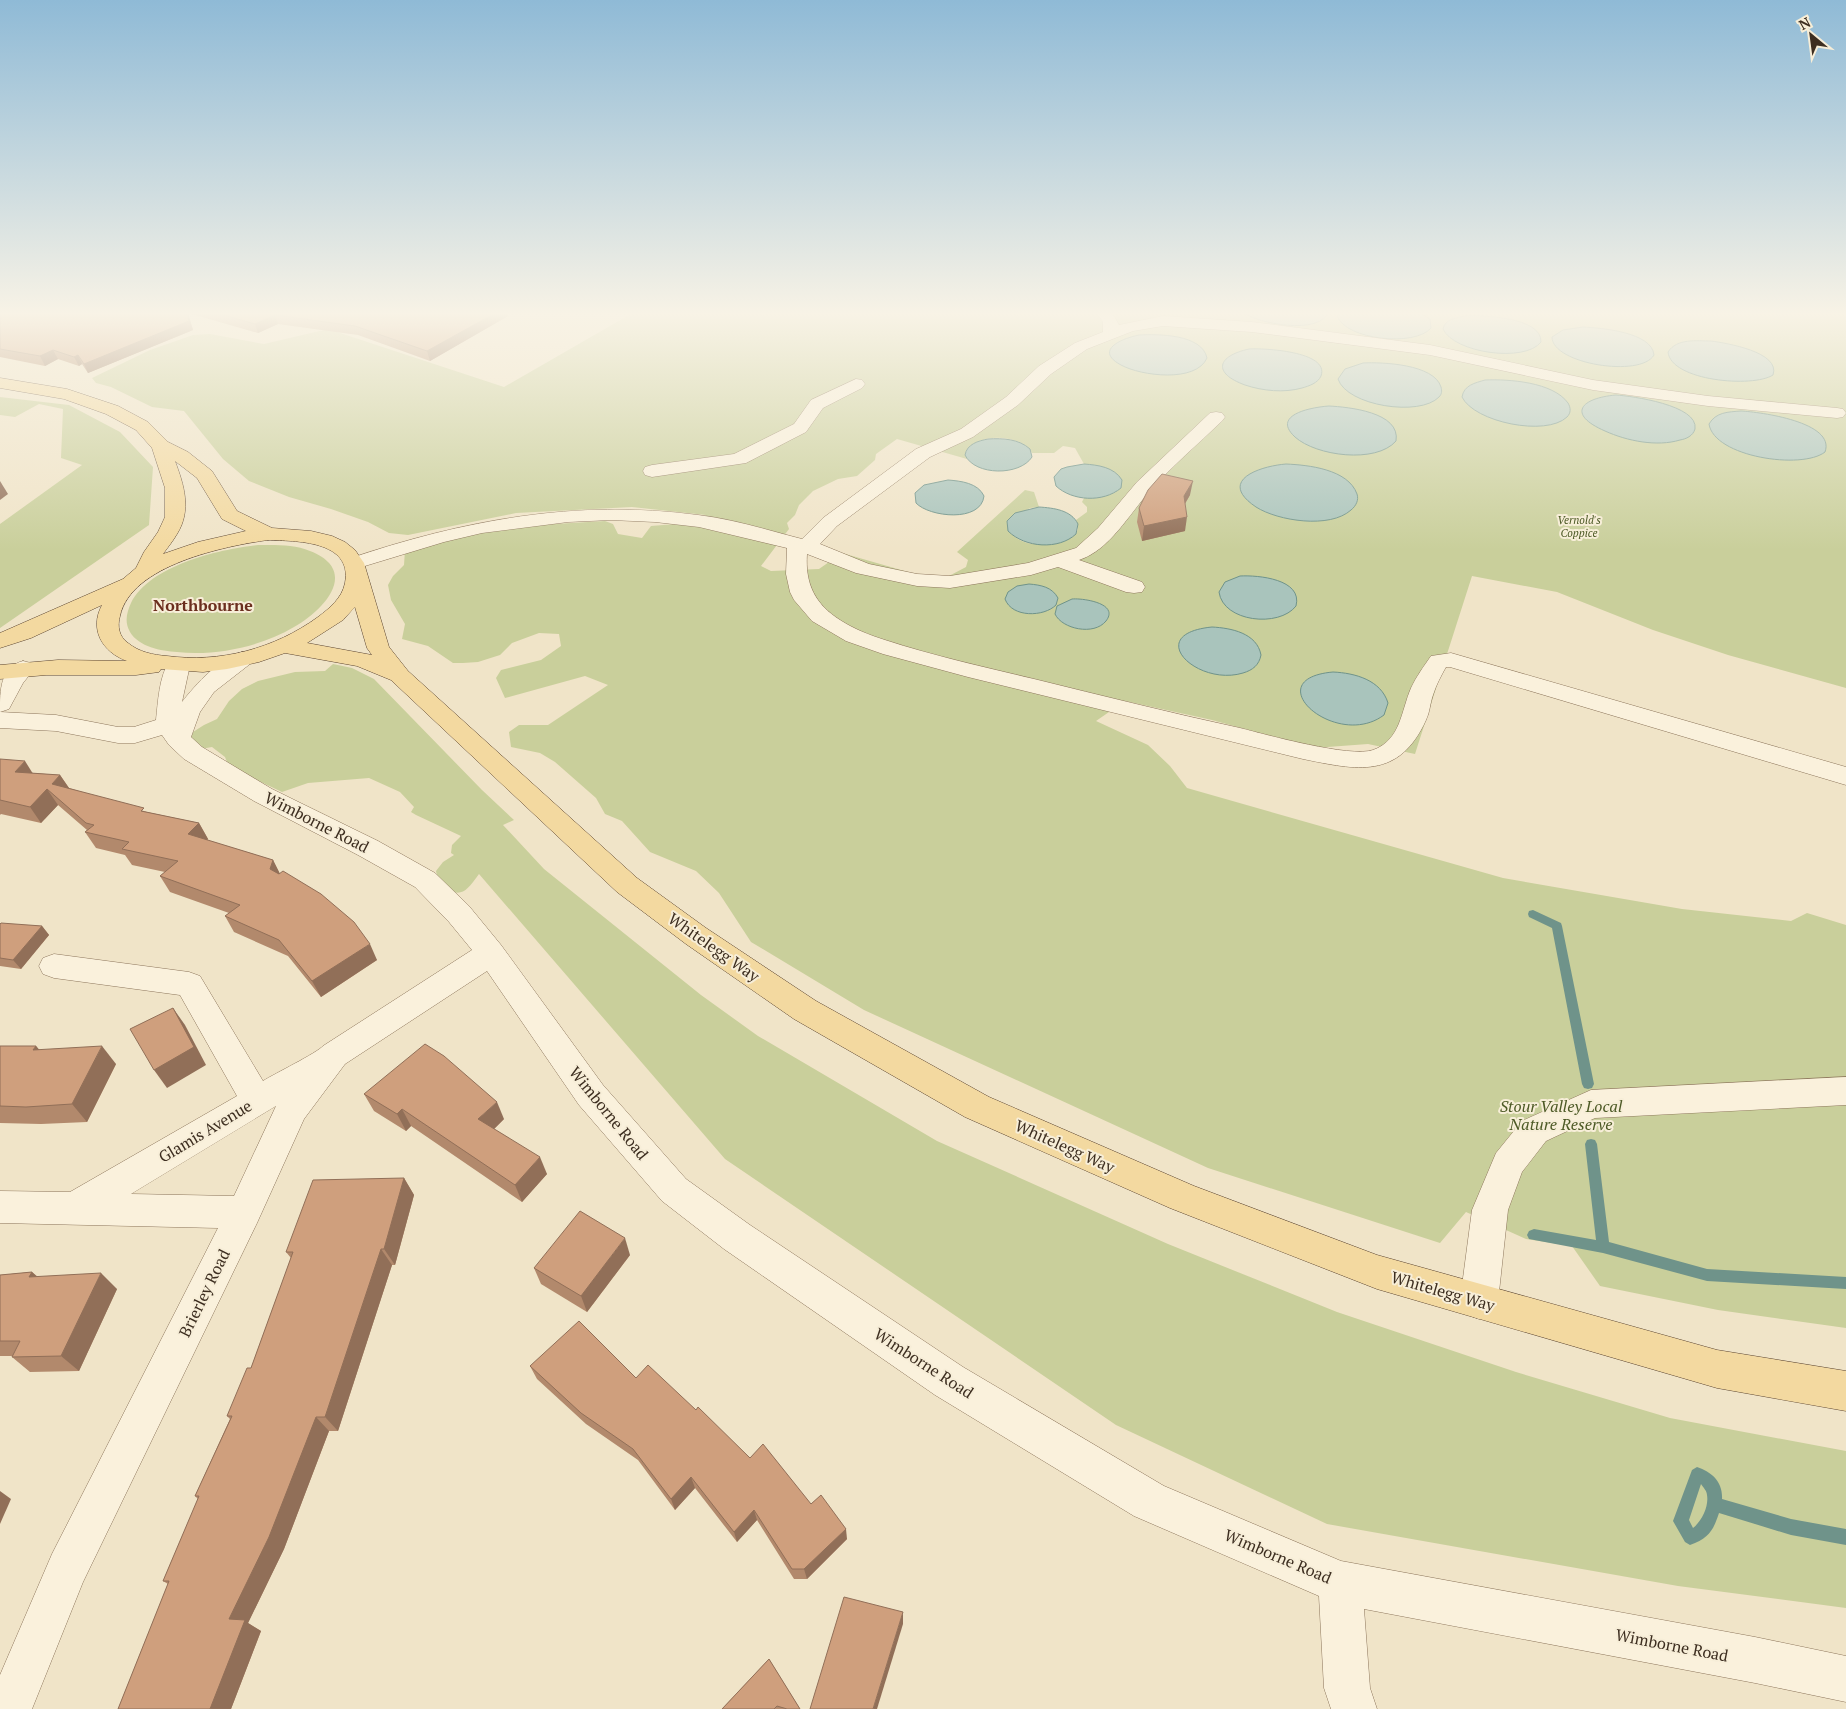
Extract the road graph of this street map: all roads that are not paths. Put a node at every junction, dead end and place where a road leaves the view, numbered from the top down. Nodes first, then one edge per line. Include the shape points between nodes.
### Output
1 (47, 391) edge
2 (842, 391) edge
3 (1023, 391) edge
4 (1637, 391) edge
5 (1837, 413) dead end
6 (1216, 417) dead end
7 (161, 446) junction
8 (652, 471) dead end
9 (268, 534) junction
10 (802, 545) junction
11 (1059, 560) junction
12 (357, 571) junction
13 (138, 578) junction
14 (1134, 587) dead end
15 (0, 641) edge
16 (282, 646) junction
17 (242, 659) junction
18 (172, 664) junction
19 (11, 670) edge
20 (400, 676) junction
21 (0, 704) edge
22 (0, 720) edge
23 (173, 732) junction
24 (1846, 776) edge
25 (491, 952) junction
26 (54, 966) dead end
27 (334, 1055) junction
28 (1846, 1091) edge
29 (256, 1100) junction
30 (0, 1207) edge
31 (77, 1208) junction
32 (244, 1212) junction
33 (1480, 1301) junction
34 (1846, 1391) edge
35 (1340, 1583) junction
36 (1846, 1679) edge
37 (9, 1709) edge
38 (1354, 1709) edge

1 - 7 main road via 67,394 112,410 142,426
2 - 8 street via 816,404 800,428 739,458
3 - 10 street via 967,433 923,453
4 - 5 street
6 - 11 street via 1144,486 1083,552
7 - 9 main road via 181,456 205,475 229,516
7 - 13 main road via 175,488 175,517
9 - 12 main road via 324,540 344,550
9 - 13 main road via 204,546 173,557
10 - 11 street via 863,569 941,582 989,577
10 - 12 street via 701,521 642,514 546,517 484,526 405,546
10 - 24 street via 795,562 795,578 804,598 819,615 843,632 959,668 1303,751 1355,761 1372,759 1398,749 1414,720 1421,691 1432,672 1439,661 1451,660
11 - 14 street
12 - 16 main road via 352,596 336,614 312,632
12 - 20 main road, Whitelegg Way via 378,648
13 - 15 main road
13 - 18 main road via 117,598 109,612 107,627 112,640 124,652
16 - 17 main road
16 - 20 main road, Whitelegg Way via 364,660
17 - 18 main road
17 - 23 street via 206,687
18 - 19 main road via 133,669
18 - 23 street
19 - 21 street via 12,681
20 - 33 main road, Whitelegg Way via 626,885 804,1010 977,1107 1182,1197 1377,1272
22 - 23 street via 56,723 126,735
23 - 25 street, Wimborne Road via 193,753 263,795 425,880
25 - 27 street, Brierley Road
25 - 35 street, Wimborne Road via 591,1095 674,1190 949,1381 1149,1501
26 - 29 street via 189,984
27 - 29 street, Glamis Avenue
27 - 32 street, Brierley Road via 291,1110
28 - 33 street via 1591,1104 1534,1131 1508,1164 1490,1210
29 - 31 street, Glamis Avenue
30 - 31 street
31 - 32 street
32 - 37 street, Brierley Road via 67,1568
33 - 34 main road, Whitelegg Way via 1717,1369
35 - 36 street, Wimborne Road
35 - 38 street via 1347,1688

